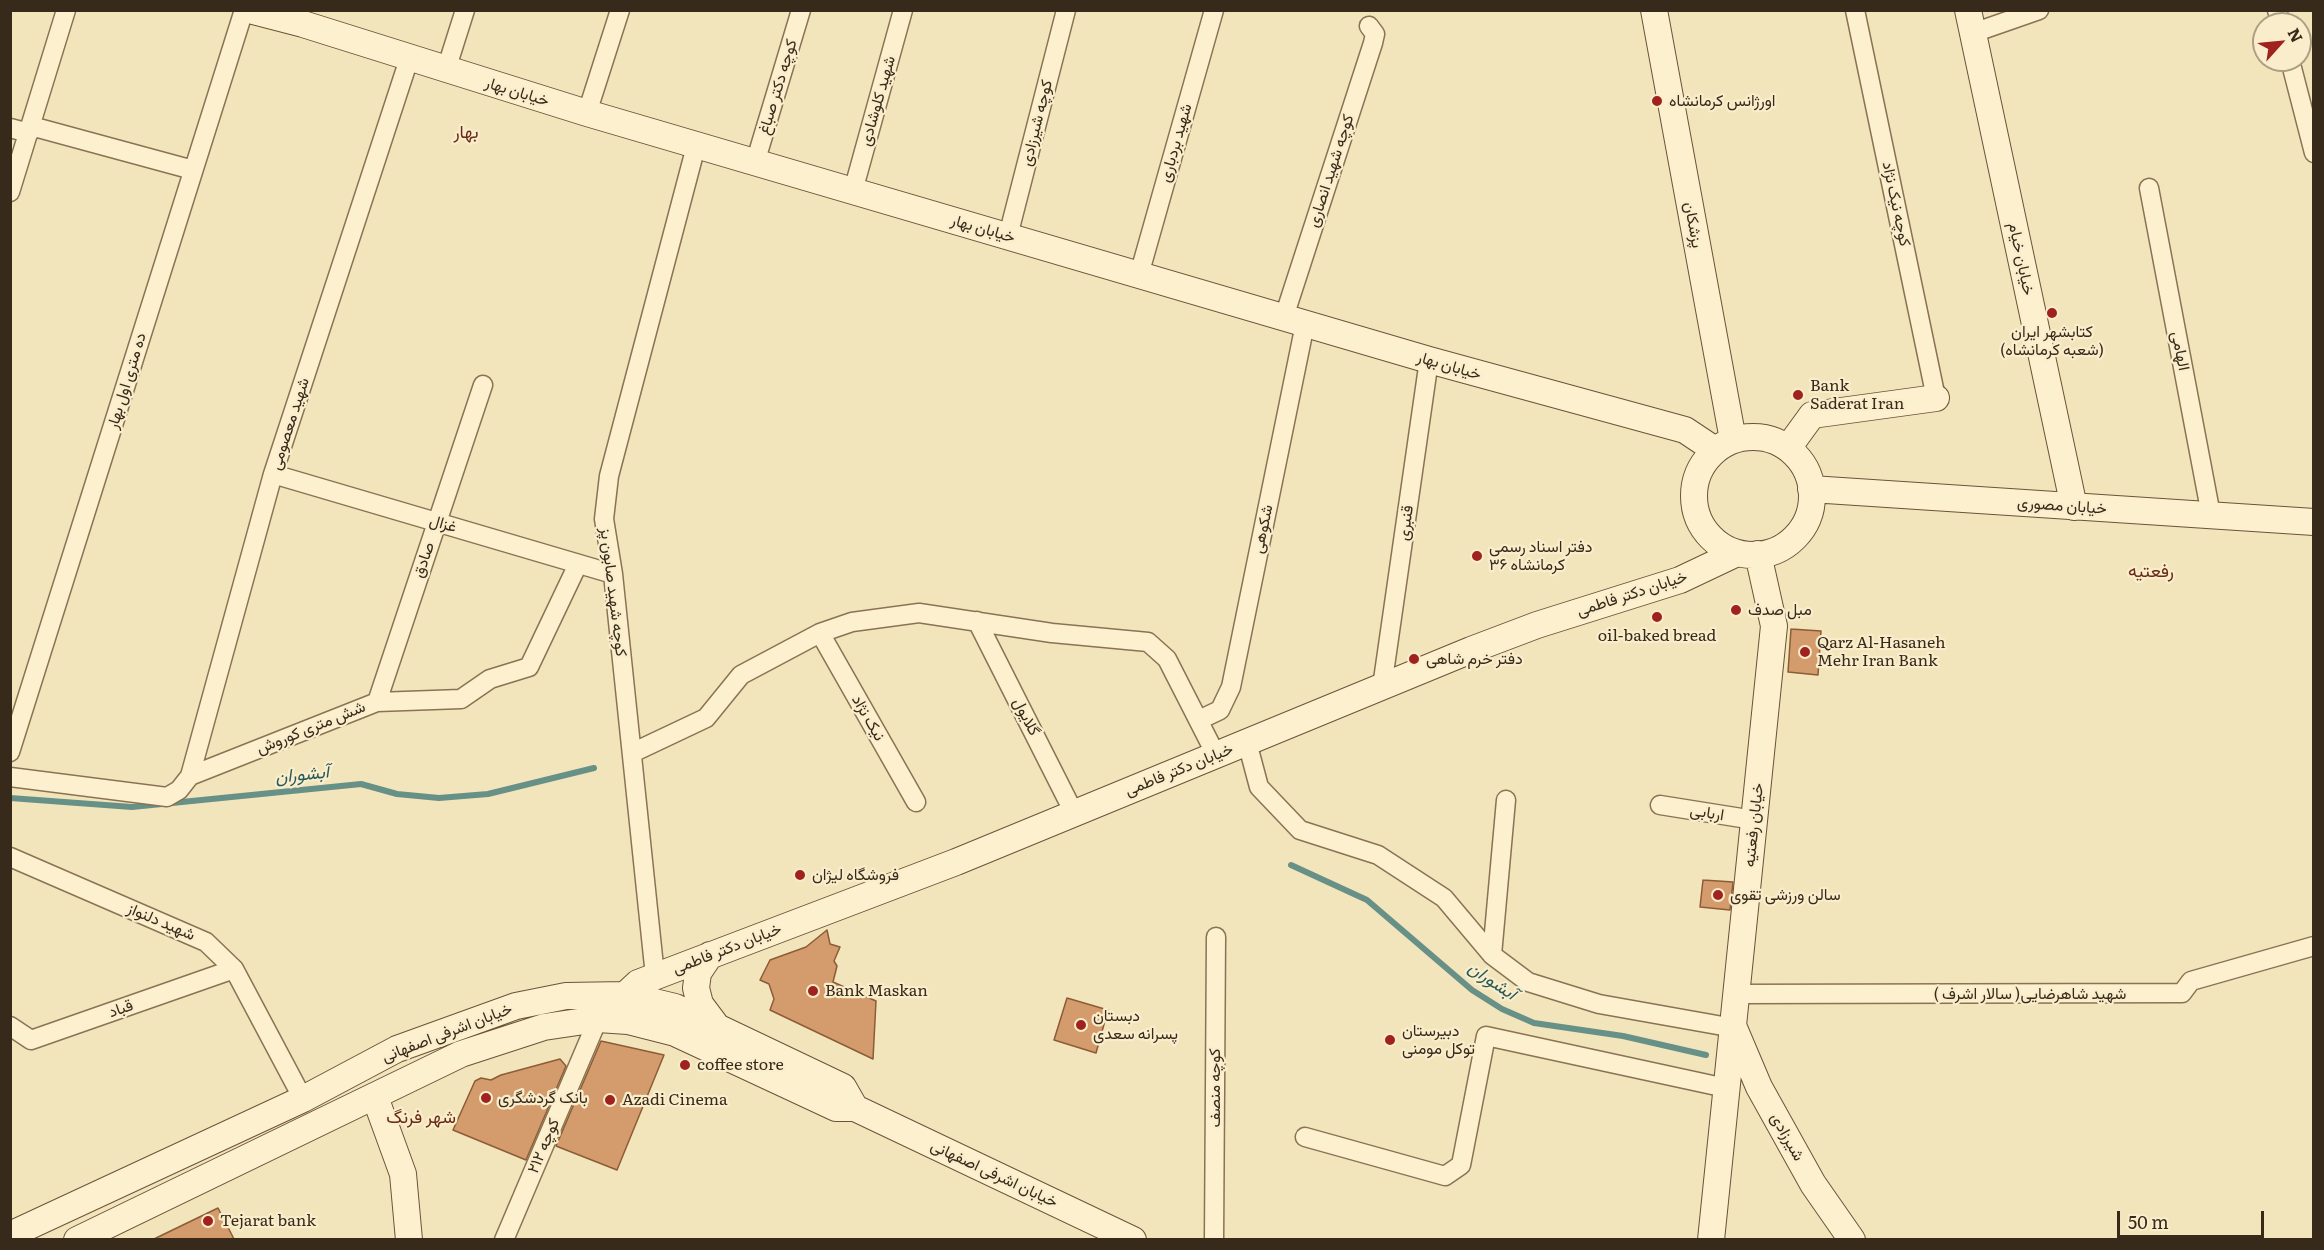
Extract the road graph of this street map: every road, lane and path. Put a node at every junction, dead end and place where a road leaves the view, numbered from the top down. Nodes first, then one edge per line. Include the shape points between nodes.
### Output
1 (66, 10) edge
2 (244, 10) edge
3 (249, 10) edge
4 (465, 10) edge
5 (620, 10) edge
6 (801, 10) edge
7 (903, 10) edge
8 (1066, 10) edge
9 (1214, 10) edge
10 (1654, 10) edge
11 (1855, 10) edge
12 (2039, 10) edge
13 (305, 17) edge
14 (1970, 22) edge
15 (1369, 26) dead end
16 (409, 59) junction
17 (446, 70) junction
18 (2293, 72) edge
19 (587, 113) junction
20 (10, 128) edge
21 (30, 129) junction
22 (696, 146) junction
23 (2313, 153) edge
24 (755, 163) junction
25 (193, 170) junction
26 (2149, 188) dead end
27 (853, 191) junction
28 (10, 192) edge
29 (1008, 236) junction
30 (1139, 275) junction
31 (1295, 320) junction
32 (1429, 360) junction
33 (483, 385) dead end
34 (1936, 398) joint
35 (1724, 445) junction
36 (1788, 448) junction
37 (273, 474) junction
38 (1811, 489) junction
39 (2074, 507) junction
40 (2211, 515) junction
41 (437, 522) junction
42 (2313, 522) edge
43 (1748, 554) junction
44 (578, 564) junction
45 (613, 574) junction
46 (977, 621) junction
47 (820, 633) junction
48 (1382, 687) junction
49 (377, 702) junction
50 (1199, 720) junction
51 (1246, 742) junction
52 (10, 752) edge
53 (632, 753) junction
54 (1216, 755) junction
55 (10, 777) edge
56 (185, 783) junction
57 (916, 801) dead end
58 (1506, 801) dead end
59 (1660, 805) dead end
60 (1074, 813) junction
61 (1754, 820) junction
62 (10, 857) edge
63 (1216, 937) dead end
64 (2313, 946) edge
65 (710, 955) junction
66 (1492, 955) junction
67 (234, 969) junction
68 (655, 976) junction
69 (1737, 994) junction
70 (625, 995) junction
71 (598, 1019) junction
72 (715, 1024) junction
73 (10, 1026) edge
74 (1734, 1028) junction
75 (1726, 1088) junction
76 (375, 1097) junction
77 (303, 1099) junction
78 (855, 1108) junction
79 (1305, 1137) dead end
80 (10, 1235) edge
81 (1125, 1238) edge
82 (77, 1239) edge
83 (409, 1239) edge
84 (504, 1239) edge
85 (1214, 1239) edge
86 (1711, 1239) edge
87 (1852, 1239) edge

1 - 21 street
2 - 25 street, ده متری اول بهار
3 - 13 main road, خیابان بهار
4 - 17 street
5 - 19 street
6 - 24 street, کوچه دکتر صباغ
7 - 27 street, شهید کلوشادی
8 - 29 street, کوچه شیرزادی
9 - 30 street, شهید بردباری
10 - 35 main road, پزشکان
11 - 34 street, کوچه نیک نژاد
12 - 14 street
13 - 16 main road, خیابان بهار
14 - 39 main road, خیابان خیام
15 - 31 street, کوچه شهید انصاری via 1375,34 1373,43
16 - 17 main road, خیابان بهار
16 - 37 street, شهید معصومی
17 - 19 main road, خیابان بهار
18 - 23 street
19 - 22 main road, خیابان بهار
20 - 21 street
21 - 25 street
21 - 28 street
22 - 24 main road, خیابان بهار
22 - 45 street, کوچه شهید صابون پز via 609,476 604,519
24 - 27 main road, خیابان بهار
25 - 52 street, ده متری اول بهار
26 - 40 street, الهامی
27 - 29 main road, خیابان بهار
29 - 30 main road, خیابان بهار
30 - 31 main road, خیابان بهار
31 - 32 main road, خیابان بهار
31 - 50 street, شکوهی via 1231,687 1220,710
32 - 35 main road, خیابان بهار via 1685,430
32 - 48 street, قنبری
33 - 41 street, صادق
34 - 36 main road via 1812,415
35 - 36 main road via 1751,436 1767,438
35 - 43 main road via 1705,460 1695,481 1696,511 1704,530 1719,544
36 - 38 main road via 1799,459
37 - 41 street, غزال
37 - 56 street, شهید معصومی
38 - 39 main road, خیابان مصوری
38 - 43 main road via 1807,520 1799,533 1780,548
39 - 40 main road, خیابان مصوری
40 - 42 main road, خیابان مصوری
41 - 44 street, غزال
41 - 49 street, صادق
43 - 48 main road, خیابان دکتر فاطمی via 1537,625
43 - 61 main road, خیابان رفعتیه via 1774,626
44 - 45 street, غزال
44 - 49 street, شش متری کوروش via 529,667 490,679 461,699
45 - 53 street, کوچه شهید صابون پز
46 - 47 street via 919,613 852,622
46 - 50 street via 1148,642 1167,659
46 - 60 street, گلایول
47 - 53 street via 741,675 706,718
47 - 57 street, نیک نژاد
48 - 51 main road, خیابان دکتر فاطمی
49 - 56 street, شش متری کوروش
50 - 54 street
51 - 54 main road, خیابان دکتر فاطمی
51 - 66 street via 1259,787 1300,830 1378,855 1435,892
53 - 68 street, کوچه شهید صابون پز
54 - 60 main road, خیابان دکتر فاطمی
55 - 56 street, شش متری کوروش via 167,796
58 - 66 street
59 - 61 street, اربابی
60 - 65 main road, خیابان دکتر فاطمی via 957,862
61 - 69 main road, خیابان رفعتیه
62 - 67 street, شهید دلنواز via 206,942
63 - 85 street, کوچه منصف
64 - 69 street, شهید شاهرضایی( سالار اشرف ) via 2192,981 2182,993
65 - 68 main road, خیابان دکتر فاطمی
65 - 72 main road via 698,974 696,988 700,1004
66 - 74 street via 1528,982 1599,1004
67 - 73 street, قباد via 31,1040
67 - 77 street, شهید دلنواز
68 - 70 main road, خیابان دکتر فاطمی via 638,983
69 - 74 main road, خیابان رفعتیه
70 - 72 main road, خیابان اشرفی اصفهانی via 664,1003
70 - 77 main road, خیابان اشرفی اصفهانی via 566,996 516,1006 397,1050
71 - 76 main road, خیابان اشرفی اصفهانی via 544,1027 502,1039 461,1054
71 - 78 main road, خیابان اشرفی اصفهانی via 628,1021 675,1033 836,1108
71 - 84 street, کوچه ۲۱۲
72 - 78 main road, خیابان اشرفی اصفهانی via 843,1087
74 - 75 main road, خیابان رفعتیه
74 - 87 main road, شیرزادی via 1759,1087 1813,1184
75 - 79 street via 1486,1036 1461,1165 1445,1176
75 - 86 main road, خیابان رفعتیه
76 - 82 main road, خیابان اشرفی اصفهانی
76 - 83 main road via 403,1174
77 - 80 main road, خیابان اشرفی اصفهانی
78 - 81 main road, خیابان اشرفی اصفهانی

